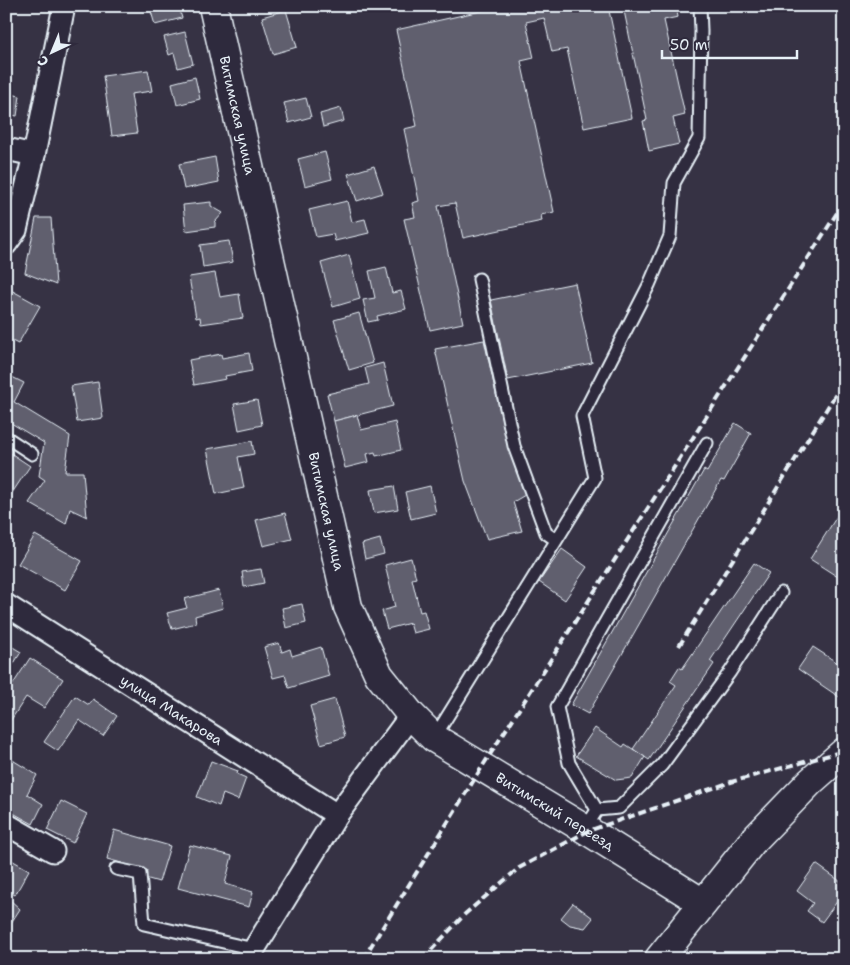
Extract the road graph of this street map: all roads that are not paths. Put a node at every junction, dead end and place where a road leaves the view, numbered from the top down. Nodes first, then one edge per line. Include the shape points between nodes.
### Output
1 (64, 6) edge
2 (214, 6) edge
3 (700, 6) edge
4 (6, 149) edge
5 (34, 155) junction
6 (6, 244) edge
7 (479, 279) dead end
8 (6, 437) edge
9 (707, 443) dead end
10 (32, 454) dead end
11 (556, 540) junction
12 (781, 593) dead end
13 (6, 605) edge
14 (411, 715) junction
15 (434, 738) junction
16 (844, 752) edge
17 (337, 815) junction
18 (591, 820) junction
19 (6, 824) edge
20 (53, 850) dead end
21 (116, 869) dead end
22 (703, 904) junction
23 (251, 954) edge
24 (658, 959) edge

1 - 5 street
2 - 14 street, Витимская улица via 348,607 379,675
3 - 11 lane via 699,138 674,183 670,236 649,285 582,416 595,478
4 - 5 street
5 - 6 street via 16,230
7 - 11 lane via 514,446 546,533
8 - 10 lane
9 - 18 lane via 557,707 569,763
11 - 15 lane
12 - 18 lane via 730,672 662,764 619,808
13 - 17 street, улица Макарова
14 - 15 street, Витимский переезд
14 - 17 street
15 - 18 street, Витимский переезд
16 - 22 street via 752,842
17 - 23 street
18 - 22 street, Витимский переезд
19 - 20 street
21 - 23 lane via 140,874 144,924
22 - 24 street

